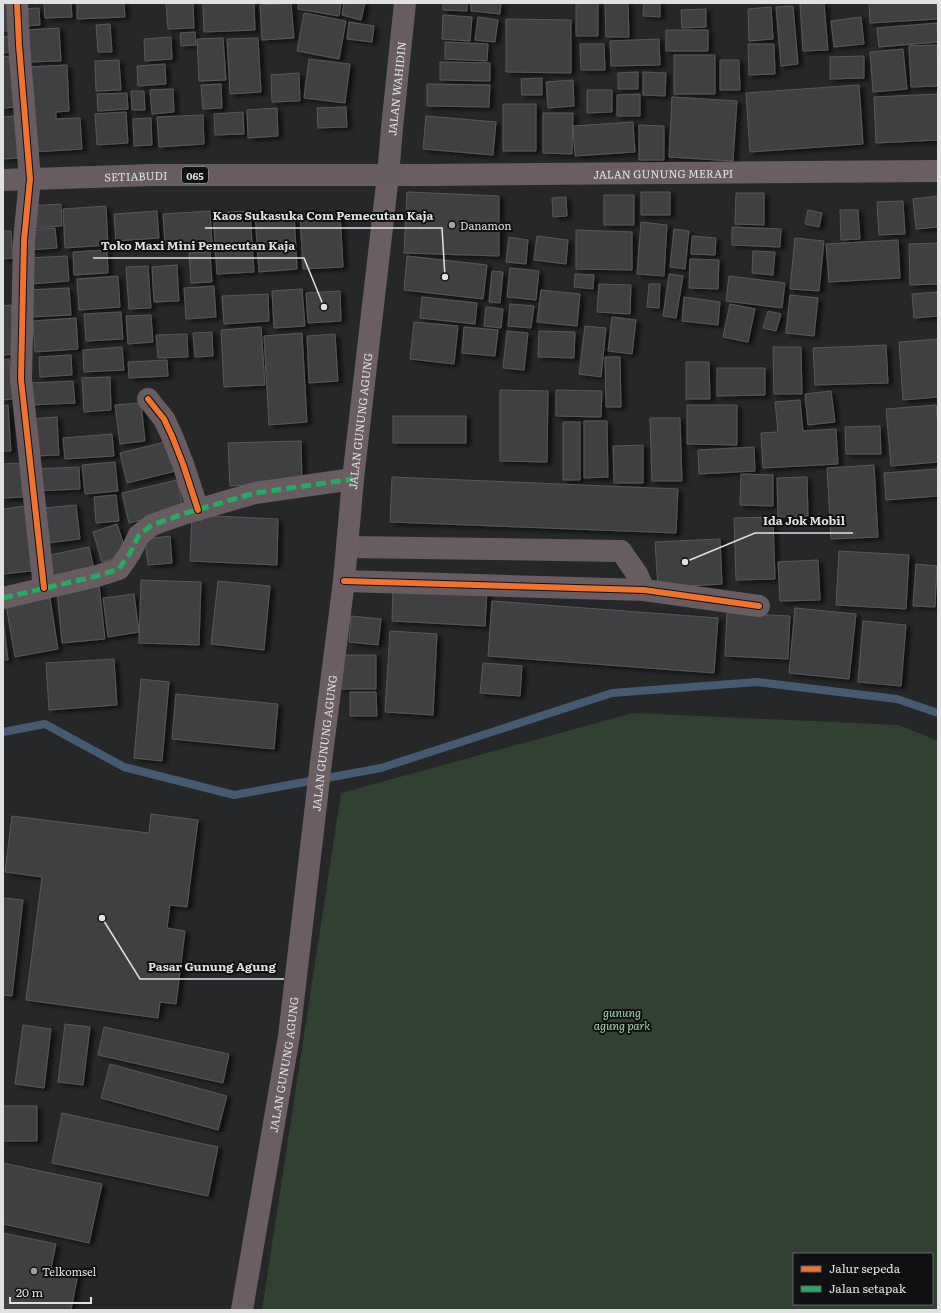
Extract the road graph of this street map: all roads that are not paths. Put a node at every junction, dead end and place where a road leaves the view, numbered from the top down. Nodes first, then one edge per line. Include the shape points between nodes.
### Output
1 (18, 3) edge
2 (405, 3) edge
3 (938, 172) edge
4 (388, 175) junction
5 (3, 180) edge
6 (30, 180) junction
7 (148, 399) dead end
8 (353, 479) junction
9 (198, 510) junction
10 (348, 547) junction
11 (344, 581) junction
12 (44, 588) junction
13 (644, 590) junction
14 (3, 598) edge
15 (759, 606) dead end
16 (242, 1310) edge

1 - 6 street
2 - 4 street, JALAN WAHIDIN
3 - 4 main road, JALAN GUNUNG MERAPI
4 - 6 street, SETIABUDI / 065 via 152,175
4 - 8 main road, JALAN GUNUNG AGUNG
5 - 6 street, SETIABUDI / 065
6 - 12 street via 24,240 21,378
7 - 9 street via 164,419 172,436
8 - 9 street via 255,494
8 - 10 main road, JALAN GUNUNG AGUNG
9 - 12 street via 152,525 139,535 119,569
10 - 11 main road, JALAN GUNUNG AGUNG
10 - 13 street via 621,551 637,574
11 - 13 street
11 - 16 main road, JALAN GUNUNG AGUNG via 289,1036
12 - 14 street
13 - 15 street

